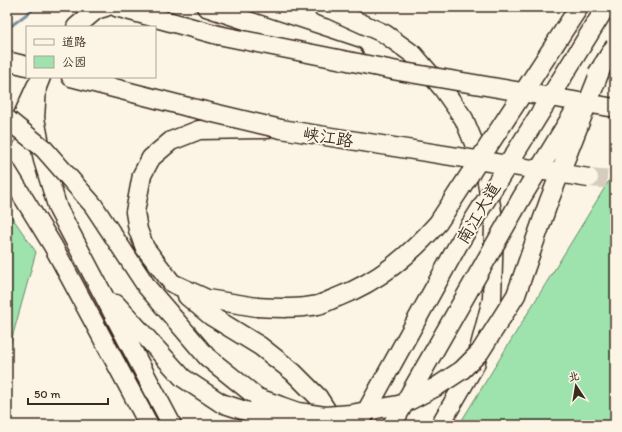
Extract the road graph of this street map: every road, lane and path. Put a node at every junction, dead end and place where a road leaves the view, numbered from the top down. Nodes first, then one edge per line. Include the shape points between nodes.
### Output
1 (94, 7) edge
2 (106, 7) edge
3 (116, 7) edge
4 (206, 7) edge
5 (322, 7) edge
6 (579, 7) edge
7 (606, 7) edge
8 (73, 26) edge
9 (77, 26) edge
10 (615, 46) edge
11 (7, 60) edge
12 (603, 64) junction
13 (26, 66) edge
14 (398, 72) junction
15 (40, 78) edge
16 (40, 78) edge
17 (75, 78) edge
18 (615, 108) edge
19 (7, 119) edge
20 (281, 129) junction
21 (7, 138) edge
22 (7, 171) edge
23 (589, 178) tunnel mouth
24 (95, 279) junction
25 (172, 283) junction
26 (402, 404) junction
27 (149, 425) edge
28 (172, 425) edge
29 (336, 425) edge
30 (359, 425) edge
31 (392, 425) edge
32 (440, 425) edge

1 - 8 main road
2 - 9 highway via 96,10
3 - 14 highway, bridge via 218,35
4 - 14 highway, bridge
5 - 32 highway via 385,34 414,55 464,119 485,170 494,224 492,299 475,365
6 - 25 highway, bridge via 438,223 417,248 388,272 358,290 319,304 284,308 257,307 207,299
7 - 30 highway, 南江大道, bridge via 458,245
10 - 12 highway, 南江大道, bridge
11 - 13 highway
12 - 26 highway, bridge via 549,201 516,295 480,352 462,370 436,388
12 - 31 highway, 南江大道, bridge via 522,197
14 - 18 highway, bridge
15 - 21 main road
16 - 24 highway via 35,118 43,160 58,209
17 - 20 highway, 峡江路, bridge
19 - 26 highway, bridge via 44,149 93,205 147,287 207,357 258,398 298,412 325,416 351,414
20 - 23 highway, 峡江路, bridge
20 - 25 highway, bridge via 199,130 171,141 151,158 142,175 135,212 138,230 145,248
22 - 27 highway via 53,246
24 - 26 highway, bridge via 183,378 222,403 258,414 322,422 354,421
24 - 28 highway
25 - 29 highway via 211,316 260,346 293,372 318,397

